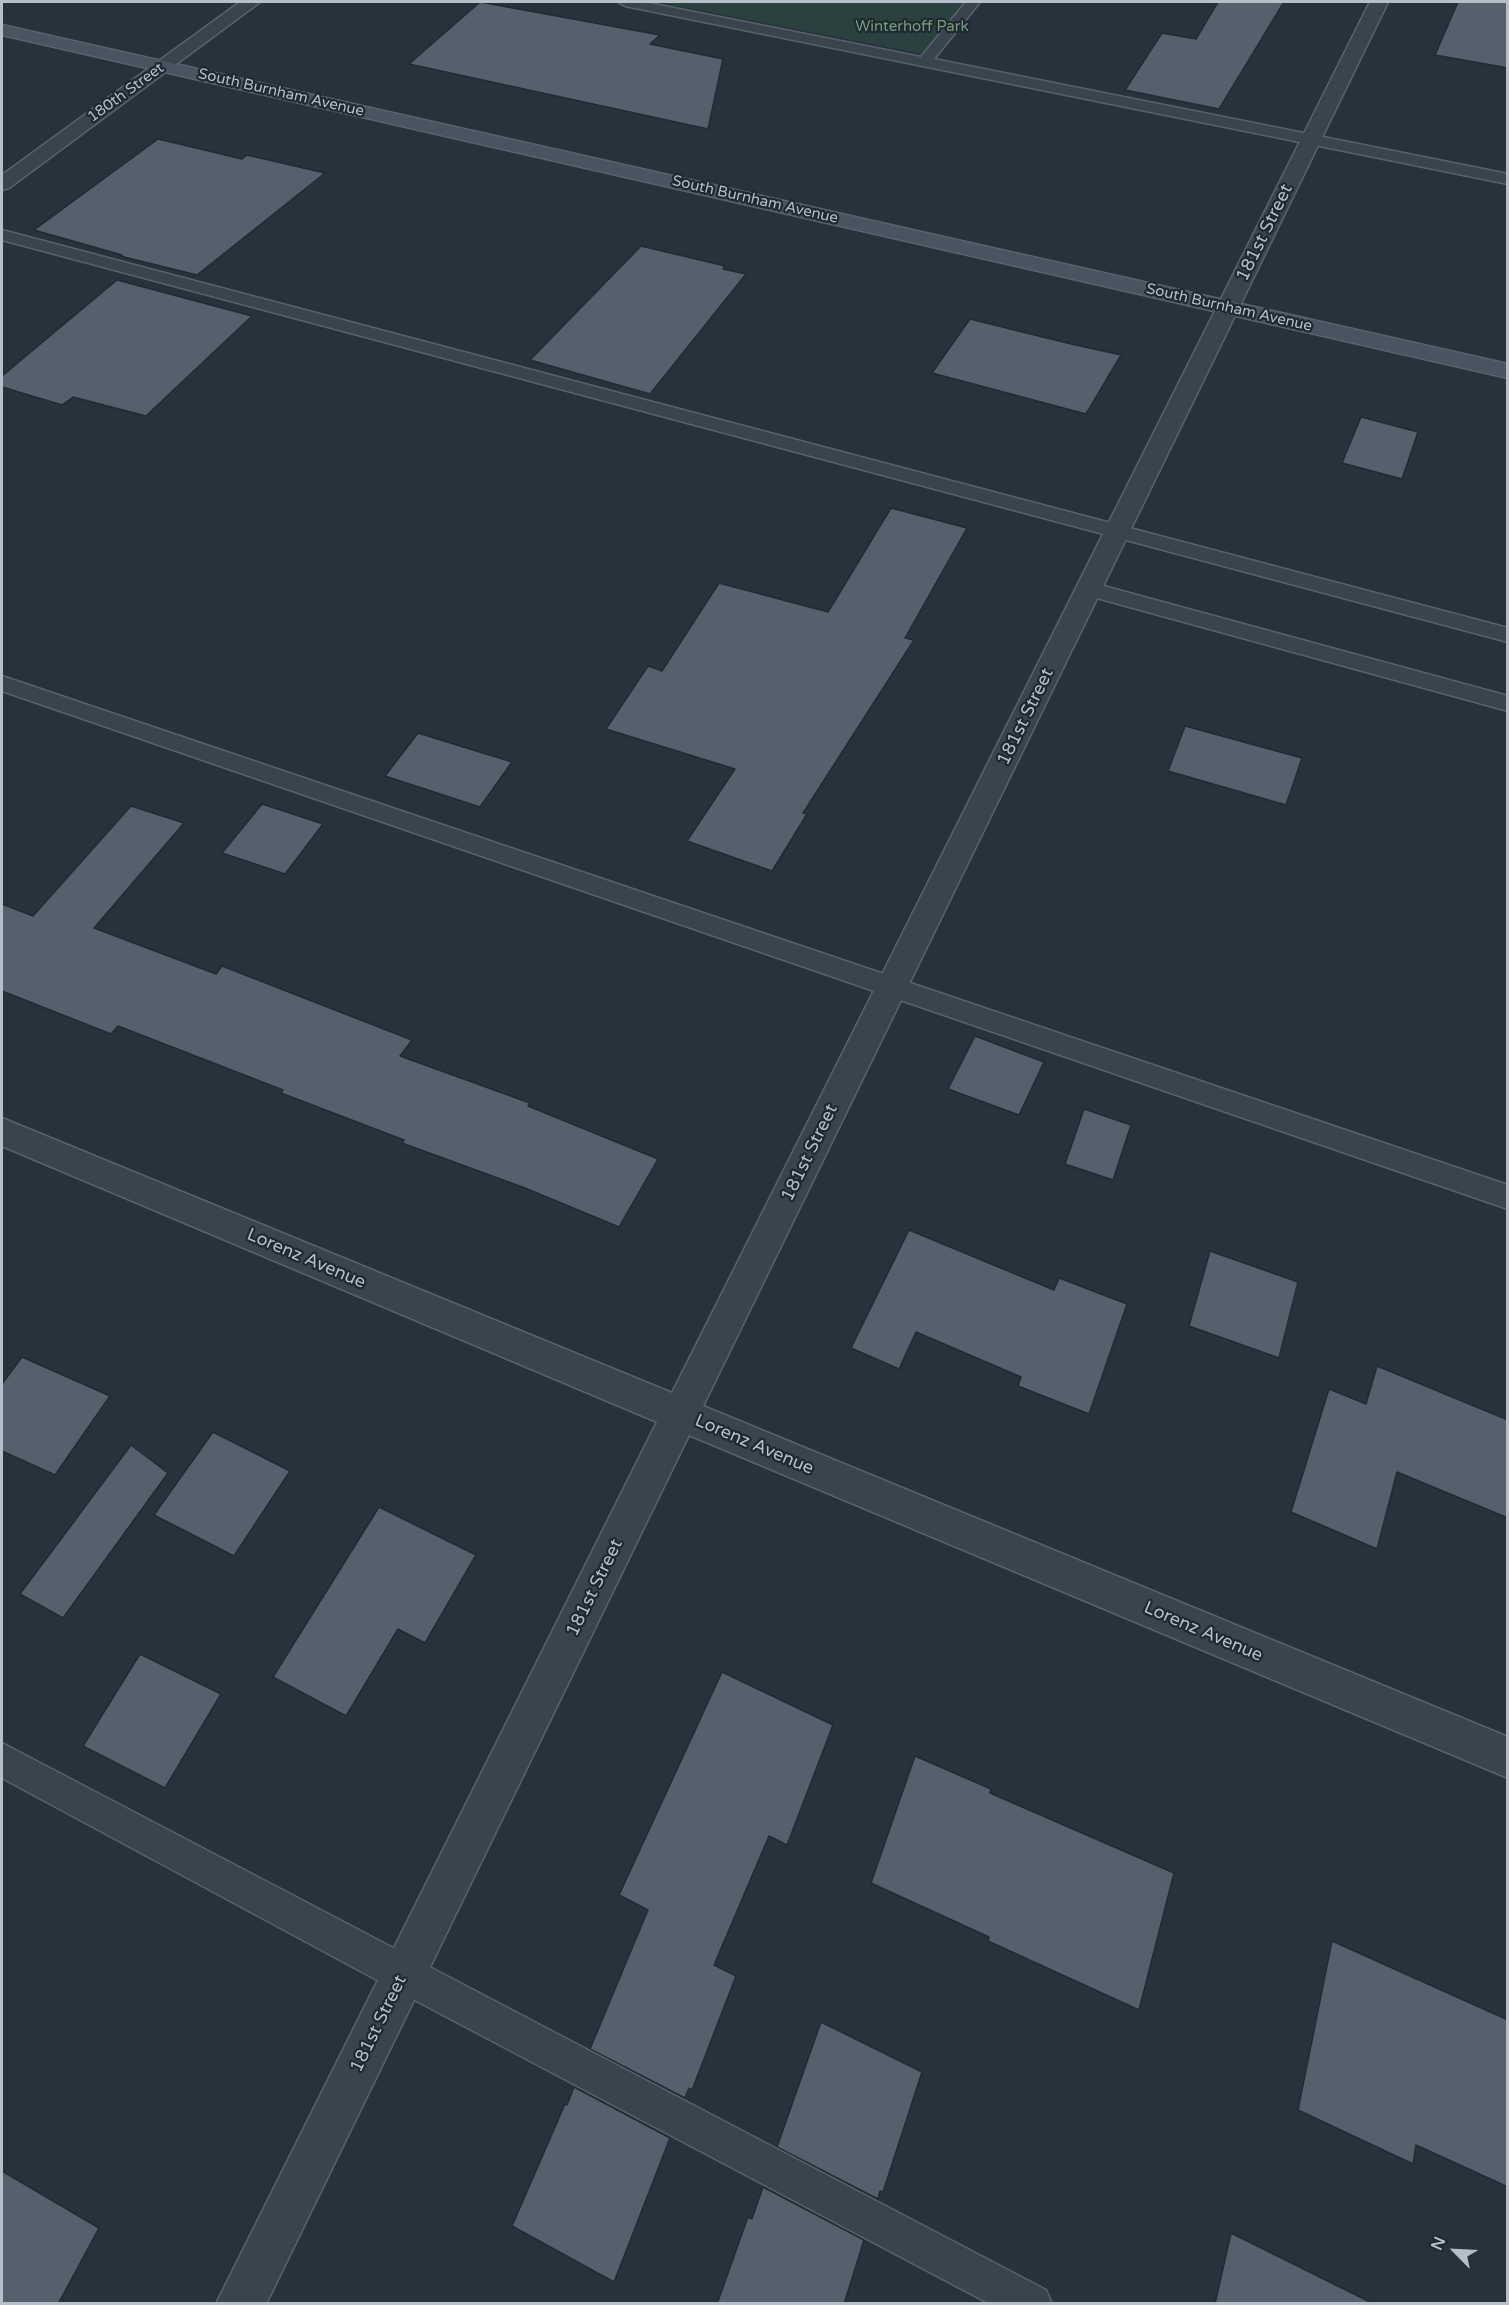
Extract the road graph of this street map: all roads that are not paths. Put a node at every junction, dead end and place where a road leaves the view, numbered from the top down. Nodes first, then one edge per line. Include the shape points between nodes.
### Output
1 (251, 2) edge
2 (625, 2) edge
3 (973, 2) edge
4 (1379, 2) edge
5 (2, 30) edge
6 (925, 62) junction
7 (162, 67) junction
8 (1311, 140) junction
9 (1508, 179) edge
10 (2, 184) edge
11 (2, 235) edge
12 (1228, 308) junction
13 (1508, 371) edge
14 (1118, 531) junction
15 (1089, 589) junction
16 (1508, 635) edge
17 (2, 683) edge
18 (1508, 704) edge
19 (891, 988) junction
20 (2, 1132) edge
21 (1508, 1197) edge
22 (681, 1415) junction
23 (1508, 1758) edge
24 (2, 1760) edge
25 (403, 1974) junction
26 (240, 2304) edge
27 (1032, 2304) edge

1 - 7 street, 180th Street
2 - 6 lane
3 - 6 lane
4 - 8 street, 181st Street
5 - 7 main road, South Burnham Avenue
6 - 8 lane
7 - 10 street, 180th Street
7 - 12 main road, South Burnham Avenue
8 - 9 lane
8 - 12 street, 181st Street
11 - 14 lane
12 - 13 main road, South Burnham Avenue
12 - 14 street, 181st Street
14 - 15 street, 181st Street
14 - 16 lane
15 - 18 lane
15 - 19 street, 181st Street
17 - 19 lane
19 - 21 lane
19 - 22 street, 181st Street
20 - 22 street, Lorenz Avenue
22 - 23 street, Lorenz Avenue
22 - 25 street, 181st Street
24 - 25 lane
25 - 26 street, 181st Street
25 - 27 lane

